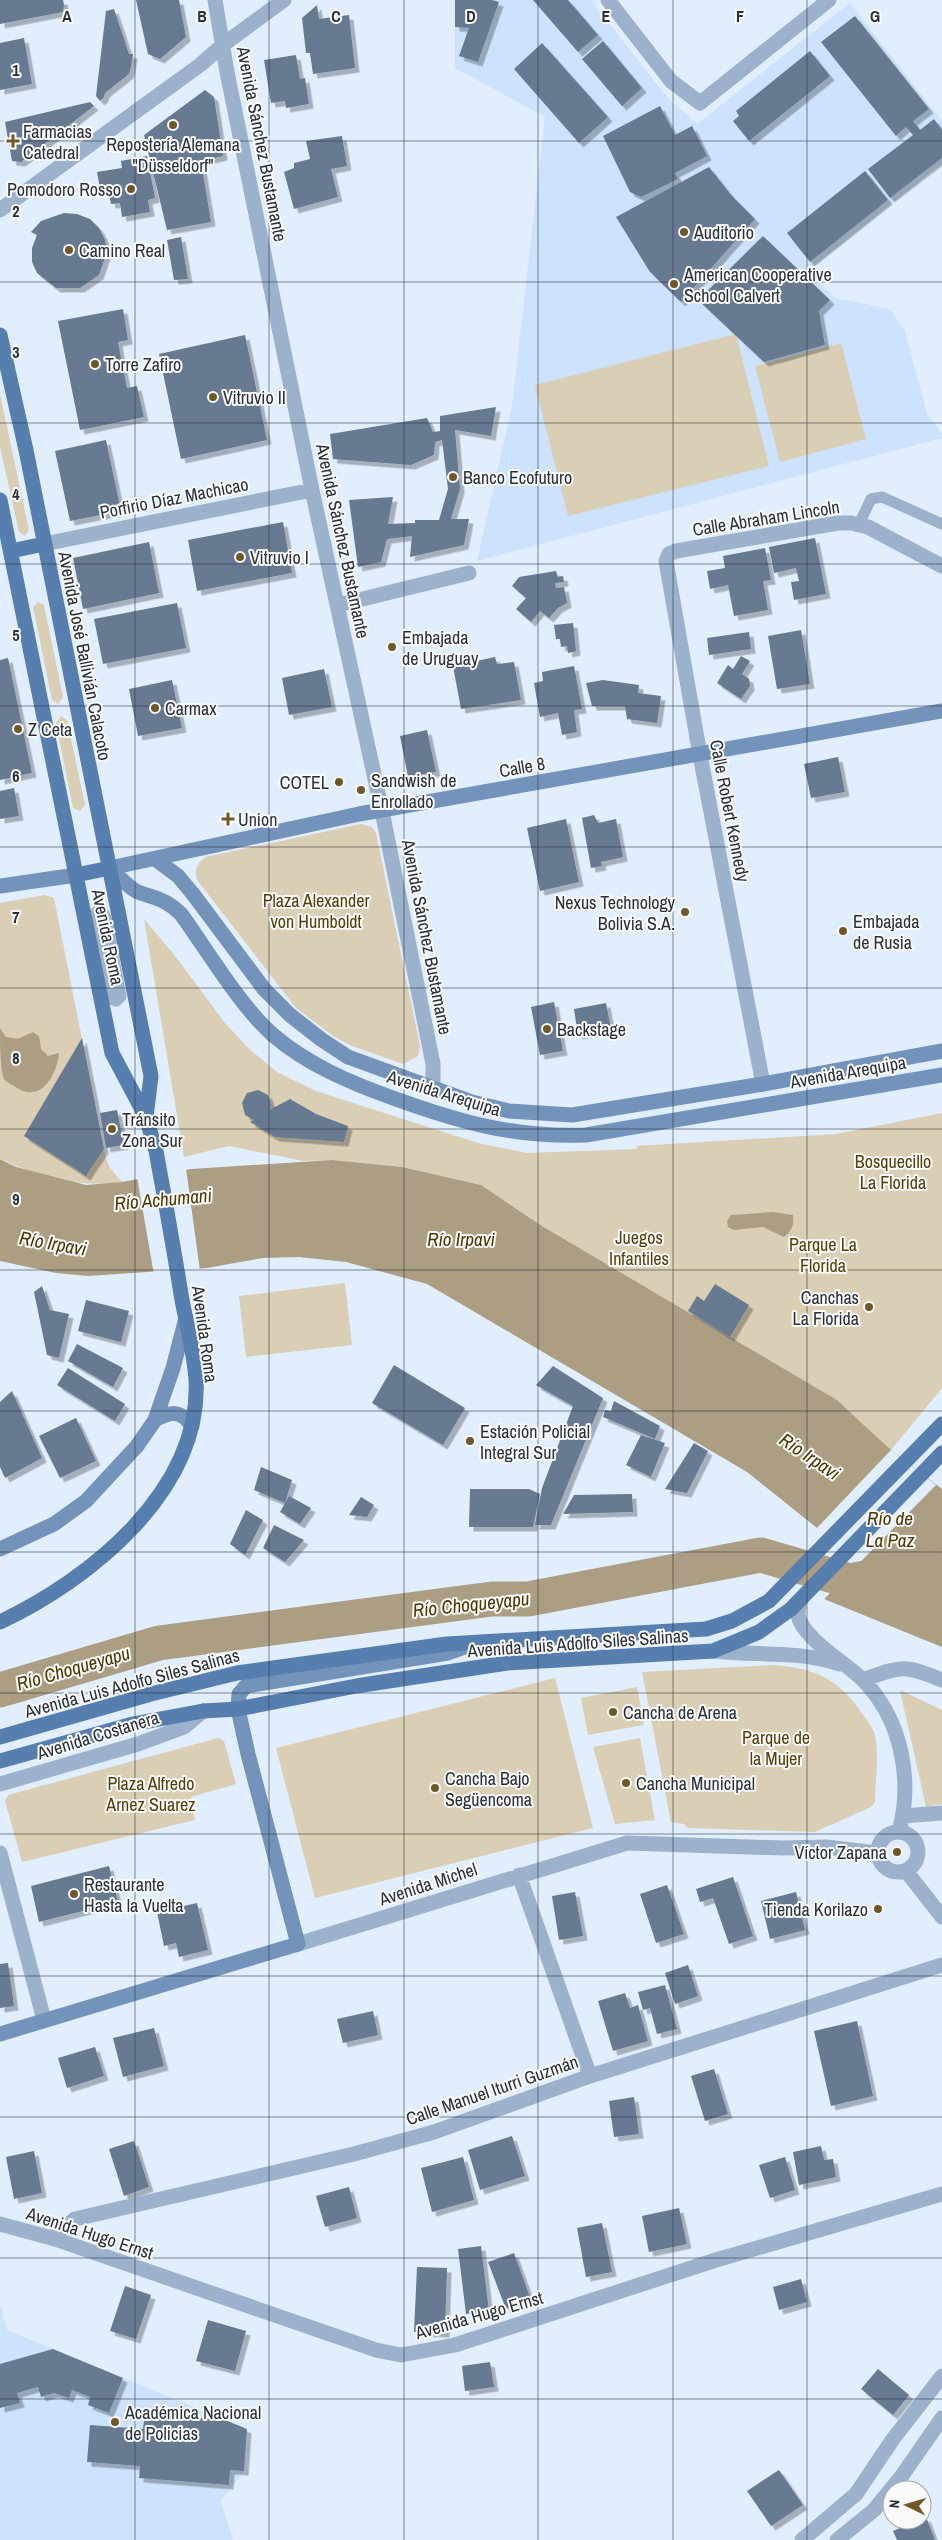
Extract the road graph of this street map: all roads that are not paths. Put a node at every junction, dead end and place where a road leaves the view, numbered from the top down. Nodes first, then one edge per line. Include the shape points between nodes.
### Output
1 (215, 0) edge
2 (284, 0) edge
3 (608, 0) edge
4 (829, 0) edge
5 (224, 44) junction
6 (0, 210) edge
7 (0, 335) edge
8 (312, 490) junction
9 (0, 500) edge
10 (859, 524) junction
11 (942, 524) edge
12 (44, 544) junction
13 (676, 551) joint
14 (5, 552) edge
15 (942, 566) edge
16 (470, 573) dead end
17 (338, 605) junction
18 (942, 711) edge
19 (700, 755) junction
20 (382, 811) junction
21 (155, 859) junction
22 (110, 868) junction
23 (76, 875) junction
24 (0, 886) edge
25 (942, 1051) edge
26 (942, 1074) edge
27 (763, 1084) junction
28 (433, 1089) junction
29 (766, 1106) junction
30 (425, 1110) junction
31 (146, 1117) junction
32 (186, 1318) junction
33 (155, 1420) junction
34 (942, 1424) edge
35 (192, 1426) junction
36 (942, 1453) edge
37 (0, 1549) edge
38 (795, 1605) junction
39 (0, 1622) edge
40 (477, 1643) junction
41 (713, 1651) junction
42 (844, 1666) junction
43 (862, 1680) junction
44 (942, 1680) edge
45 (238, 1709) junction
46 (203, 1712) junction
47 (0, 1737) edge
48 (0, 1761) edge
49 (0, 1784) edge
50 (942, 1813) edge
51 (904, 1816) junction
52 (899, 1832) junction
53 (0, 1852) edge
54 (877, 1853) junction
55 (906, 1871) junction
56 (519, 1875) junction
57 (942, 1917) edge
58 (298, 1944) junction
59 (942, 1966) edge
60 (44, 2020) junction
61 (0, 2034) edge
62 (590, 2076) junction
63 (942, 2194) edge
64 (0, 2224) edge
65 (55, 2239) junction
66 (942, 2376) edge
67 (942, 2418) edge
68 (856, 2494) junction
69 (874, 2510) junction
70 (802, 2540) edge
71 (836, 2540) edge

1 - 5 street, Avenida Sánchez Bustamante
2 - 5 street
3 - 4 street via 671,81 700,103
5 - 6 street via 200,65
5 - 8 street, Avenida Sánchez Bustamante
7 - 12 main road, Avenida José Ballivián Calacoto
8 - 12 street, Porfirio Díaz Machicao
8 - 17 street, Avenida Sánchez Bustamante
9 - 14 main road
10 - 11 lane via 871,499 882,498
10 - 13 street, Calle Abraham Lincoln via 838,523
10 - 15 street, Calle Abraham Lincoln
12 - 14 main road
12 - 22 main road, Avenida José Ballivián Calacoto
13 - 19 street, Calle Robert Kennedy via 669,554 666,561
14 - 23 main road
16 - 17 street
17 - 20 street, Avenida Sánchez Bustamante
18 - 19 main road, Calle 8
19 - 20 main road, Calle 8
19 - 27 street, Calle Robert Kennedy
20 - 21 main road, Calle 8
20 - 28 street, Avenida Sánchez Bustamante via 433,1064
21 - 22 main road, Calle 8
21 - 28 main road, Avenida Arequipa via 178,876 264,989 290,1015 348,1056
22 - 23 main road
22 - 30 main road, Avenida Arequipa via 137,892 170,903 181,914 239,995 272,1034 310,1061 346,1080
22 - 31 main road, Avenida Roma via 151,1076
23 - 24 main road
23 - 31 main road, Avenida Roma via 112,1052
25 - 27 main road, Avenida Arequipa
26 - 29 main road, Avenida Arequipa
27 - 28 main road, Avenida Arequipa via 572,1115 510,1111
27 - 29 main road
28 - 30 main road
29 - 30 main road, Avenida Arequipa via 613,1132 559,1136 504,1132
31 - 32 main road, Avenida Roma via 156,1151
32 - 33 main road
32 - 35 main road, Avenida Roma via 196,1379
33 - 35 main road via 177,1412
33 - 37 main road via 137,1446 86,1501 54,1524
34 - 40 main road, Avenida Luis Adolfo Siles Salinas via 769,1601 732,1621 706,1629
35 - 39 main road, Avenida Roma via 182,1456 167,1483 147,1512 120,1541 81,1572
36 - 38 main road, Avenida Luis Adolfo Siles Salinas
38 - 41 main road, Avenida Luis Adolfo Siles Salinas via 759,1632
38 - 42 street via 807,1632
40 - 45 main road via 448,1653 246,1686 239,1694
40 - 47 main road, Avenida Luis Adolfo Siles Salinas via 448,1644 237,1673
41 - 42 street via 797,1654
41 - 45 main road, Avenida Luis Adolfo Siles Salinas via 507,1663 356,1686
42 - 43 street
43 - 44 street via 896,1668 913,1668
43 - 51 street via 888,1716 898,1740 906,1774
45 - 46 main road, Avenida Luis Adolfo Siles Salinas
45 - 58 main road
46 - 48 main road, Avenida Luis Adolfo Siles Salinas via 133,1724
46 - 49 street, Avenida Costanera via 184,1727 138,1744
50 - 51 street
51 - 52 street
52 - 54 street via 886,1835
52 - 55 street via 911,1837 918,1849 915,1862
53 - 60 street
54 - 55 street via 887,1870
54 - 56 street, Avenida Michel via 826,1847 627,1843
55 - 57 street
56 - 58 street, Avenida Michel
56 - 62 street
58 - 60 main road, Avenida Michel
59 - 62 street, Calle Manuel Iturri Guzmán
60 - 61 main road, Avenida Michel
62 - 65 street, Calle Manuel Iturri Guzmán via 434,2132 354,2154 75,2219
63 - 65 street, Avenida Hugo Ernst via 716,2260 455,2345 401,2355 376,2350
64 - 65 street, Avenida Hugo Ernst
66 - 68 street via 892,2439
67 - 69 street
68 - 69 street
68 - 70 street
69 - 71 street

